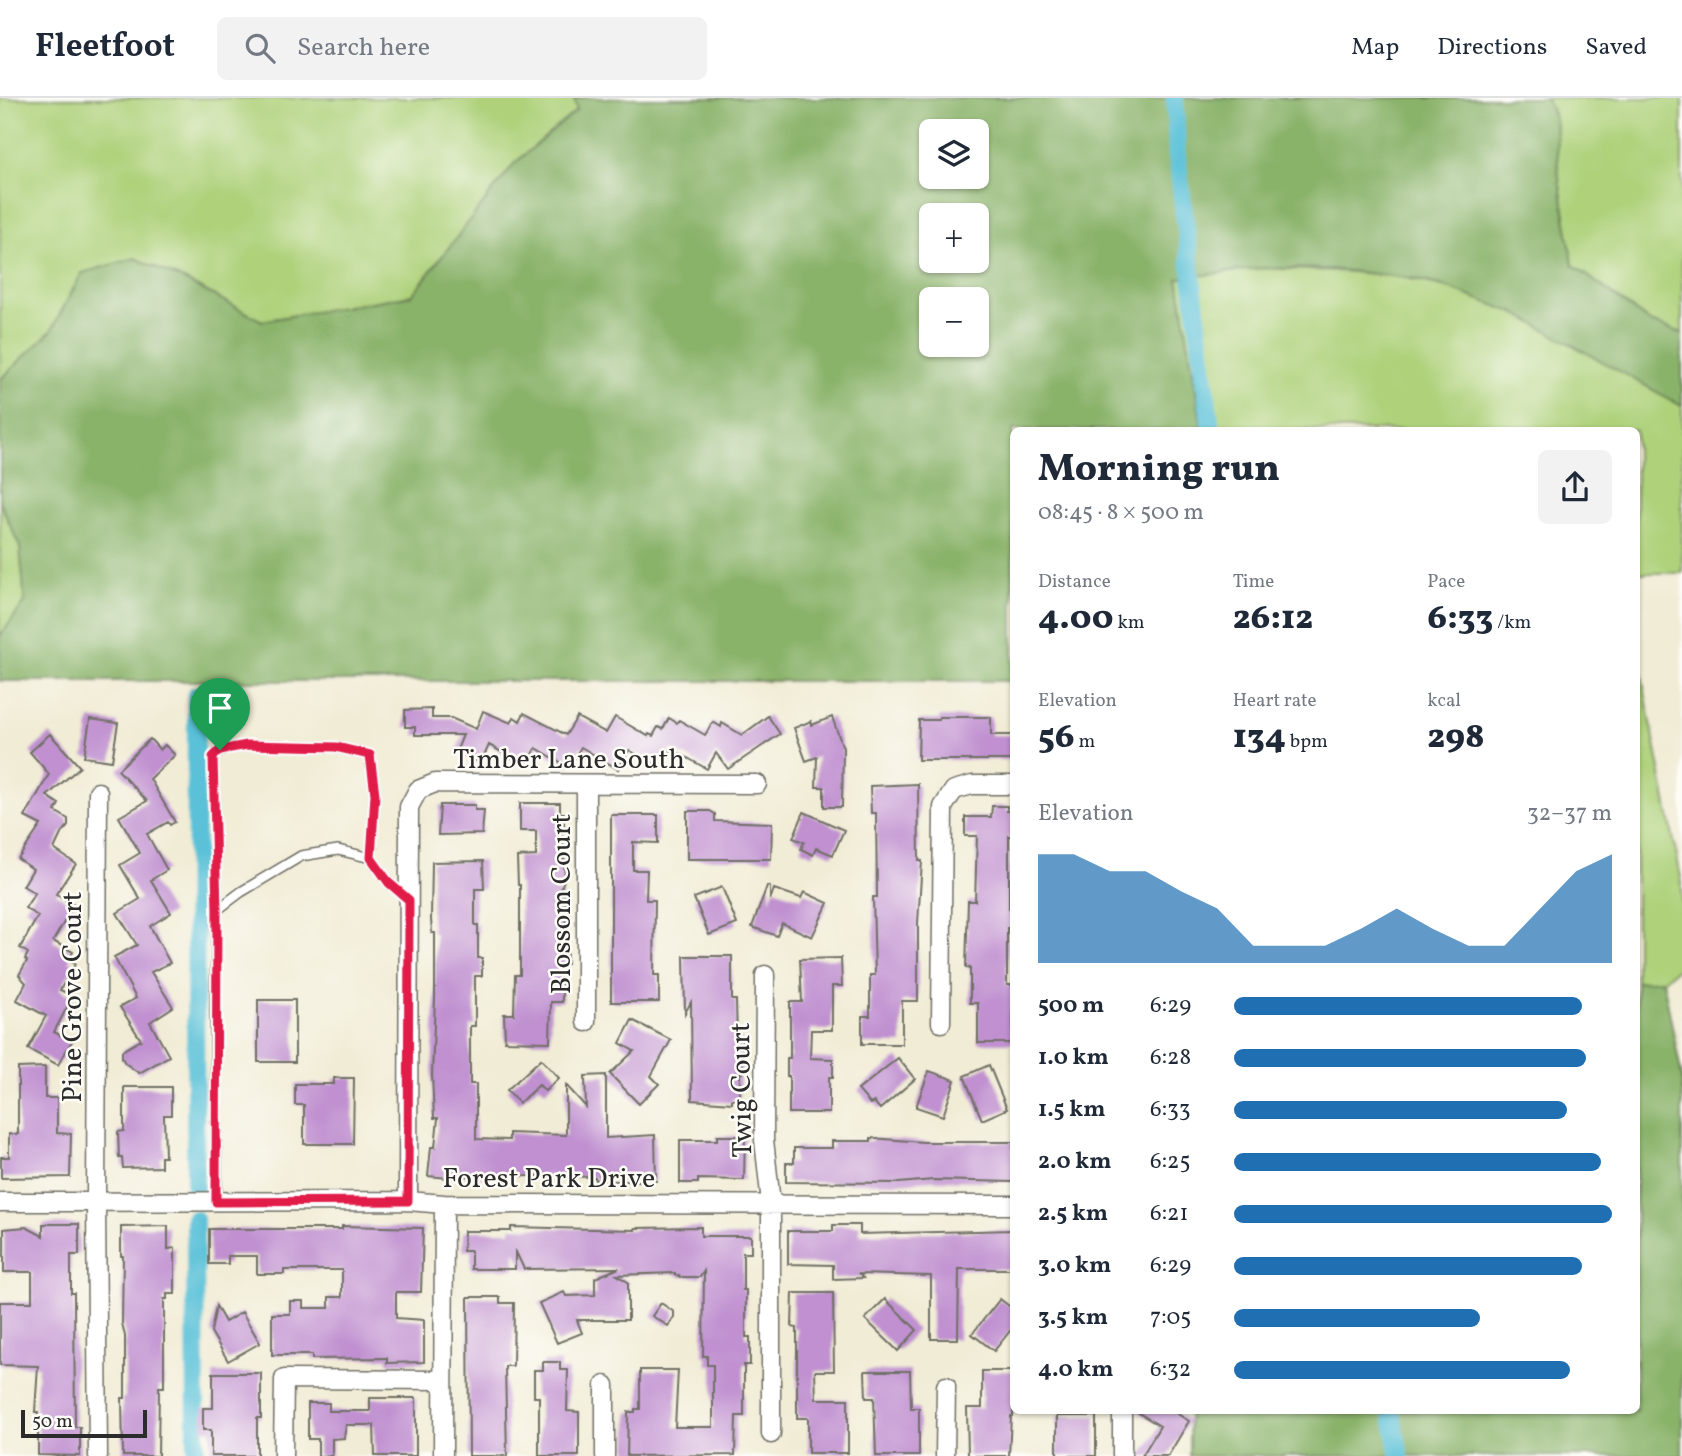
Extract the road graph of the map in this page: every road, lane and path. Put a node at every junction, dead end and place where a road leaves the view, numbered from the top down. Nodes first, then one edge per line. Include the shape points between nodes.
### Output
1 (757, 784) dead end
2 (586, 785) junction
3 (1010, 785) edge
4 (98, 792) dead end
5 (371, 858) junction
6 (409, 900) junction
7 (217, 910) junction
8 (765, 975) dead end
9 (586, 1022) dead end
10 (941, 1023) dead end
11 (408, 1201) junction
12 (0, 1202) edge
13 (96, 1202) junction
14 (216, 1202) junction
15 (771, 1203) junction
16 (444, 1204) junction
17 (1010, 1205) edge
18 (443, 1380) junction
19 (605, 1385) dead end
20 (946, 1386) dead end
21 (1122, 1414) edge
22 (771, 1434) dead end
23 (99, 1456) edge
24 (283, 1456) edge
25 (443, 1456) edge
26 (605, 1456) edge
27 (945, 1456) edge
28 (1122, 1456) edge

1 - 2 street, Timber Lane South
2 - 6 street, Timber Lane South via 435,783 418,790 409,807
2 - 9 street, Blossom Court
3 - 10 street via 954,790 943,807
4 - 13 street, Pine Grove Court
5 - 6 lane
5 - 7 lane via 338,850 301,856
5 - 7 lane via 375,794 370,755 336,747 247,745 220,750 213,757
6 - 11 street, Timber Lane South
7 - 14 lane
8 - 15 street, Twig Court via 764,1140
11 - 14 street, Forest Park Drive
11 - 16 street, Forest Park Drive
12 - 13 street, Forest Park Drive
13 - 14 street, Forest Park Drive
13 - 23 street, Pine Grove Court
15 - 16 street, Forest Park Drive
15 - 17 street, Forest Park Drive
15 - 22 street, Twig Court
16 - 18 street
18 - 24 street via 284,1379
18 - 25 street
19 - 26 street
20 - 27 street
21 - 28 street

